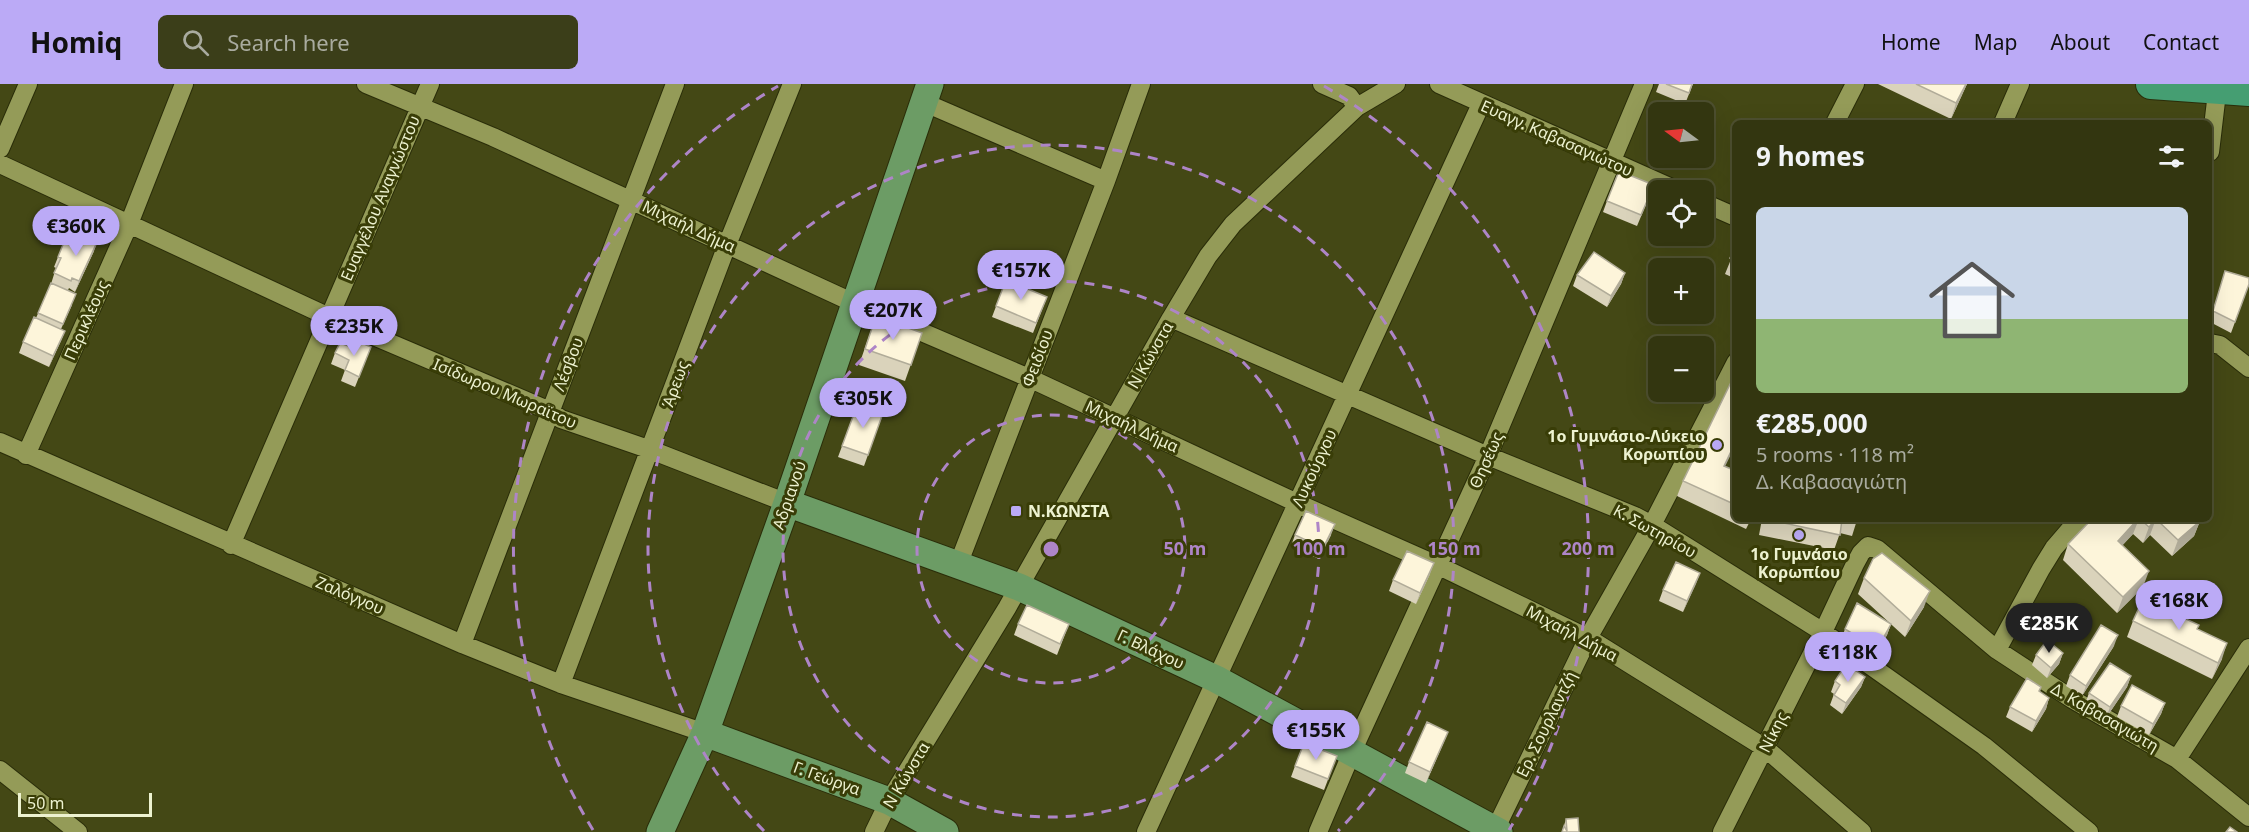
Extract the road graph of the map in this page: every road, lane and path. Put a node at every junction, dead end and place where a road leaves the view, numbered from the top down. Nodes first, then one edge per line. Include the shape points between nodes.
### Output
1 (28, 84) edge
2 (184, 84) edge
3 (366, 84) edge
4 (430, 84) edge
5 (675, 84) edge
6 (792, 84) edge
7 (1141, 84) edge
8 (1322, 84) edge
9 (1396, 84) edge
10 (1439, 84) edge
11 (1644, 84) edge
12 (1855, 84) edge
13 (2020, 84) edge
14 (2151, 84) edge
15 (2218, 87) edge
16 (2249, 91) edge
17 (926, 93) edge
18 (1353, 96) edge
19 (1481, 104) junction
20 (420, 106) junction
21 (1837, 120) edge
22 (2004, 120) edge
23 (2212, 136) edge
24 (0, 149) edge
25 (1611, 162) junction
26 (0, 164) edge
27 (1653, 180) edge
28 (1106, 181) junction
29 (631, 199) junction
30 (1714, 207) edge
31 (1732, 215) edge
32 (129, 224) junction
33 (727, 245) junction
34 (854, 303) junction
35 (329, 317) junction
36 (1171, 318) junction
37 (2212, 343) edge
38 (2249, 368) edge
39 (1732, 370) edge
40 (1029, 378) junction
41 (1348, 395) junction
42 (550, 411) junction
43 (1114, 418) junction
44 (0, 442) edge
45 (651, 450) junction
46 (26, 455) junction
47 (1488, 456) junction
48 (786, 503) junction
49 (1297, 503) junction
50 (2076, 522) edge
51 (1652, 525) junction
52 (231, 544) junction
53 (958, 565) junction
54 (1438, 566) junction
55 (1019, 587) junction
56 (1823, 632) junction
57 (1588, 638) junction
58 (462, 644) junction
59 (2249, 648) edge
60 (1997, 650) junction
61 (1216, 679) junction
62 (561, 684) junction
63 (705, 733) junction
64 (1765, 748) junction
65 (1352, 752) junction
66 (2177, 759) junction
67 (0, 770) edge
68 (889, 801) junction
69 (2249, 817) edge
70 (2067, 826) edge
71 (1496, 831) edge
72 (78, 832) edge
73 (660, 832) edge
74 (874, 832) edge
75 (945, 832) edge
76 (1146, 832) edge
77 (1318, 832) edge
78 (1722, 832) edge
79 (1862, 832) edge
80 (2089, 832) edge

1 - 24 street
2 - 32 street, Περικλέους
3 - 20 street, Μιχαήλ Δήμα
4 - 20 street, Ευαγγέλου Αναγνώστου
5 - 29 street, Λέσβου
6 - 33 street, Άρεως
7 - 28 street, Φειδίου
8 - 18 street
9 - 18 street, Ν Κώνστα
10 - 19 street, Ευαγγ. Καβασαγιώτου
11 - 25 street, Θησέως
12 - 21 street
13 - 22 street
14 - 15 main road
15 - 16 main road
15 - 23 street
17 - 28 street
17 - 34 street, Αδριανού
18 - 36 street, Ν Κώνστα via 1233,224 1208,256
19 - 25 street, Ευαγγ. Καβασαγιώτου
19 - 41 street, Λυκούργου
20 - 29 street, Μιχαήλ Δήμα
20 - 35 street, Ευαγγέλου Αναγνώστου
25 - 27 street, Ευαγγ. Καβασαγιώτου
25 - 47 street, Θησέως
26 - 32 street, Ισίδωρου Μωραϊτου
28 - 40 street, Φειδίου
29 - 33 street, Μιχαήλ Δήμα
29 - 42 street, Λέσβου
30 - 31 street
32 - 35 street, Ισίδωρου Μωραϊτου
32 - 46 street, Περικλέους
33 - 34 street, Μιχαήλ Δήμα
33 - 45 street, Άρεως
34 - 40 street, Μιχαήλ Δήμα
34 - 48 street, Αδριανού
35 - 42 street, Ισίδωρου Μωραϊτου
35 - 52 street, Ευαγγέλου Αναγνώστου
36 - 41 street, Κ. Σωτηρίου
36 - 43 street, Ν Κώνστα
37 - 38 street via 2220,345
39 - 51 street, Ερ. Σουρλαντζή
40 - 43 street, Μιχαήλ Δήμα
40 - 53 street, Φειδίου
41 - 47 street, Κ. Σωτηρίου
41 - 49 street, Λυκούργου
42 - 45 street, Ισίδωρου Μωραϊτου via 561,419
42 - 58 street, Λέσβου
43 - 49 street, Μιχαήλ Δήμα
43 - 55 street, Ν Κώνστα
44 - 46 street, Ζαλόγγου
45 - 48 street, Ισίδωρου Μωραϊτου
45 - 62 street, Άρεως
46 - 52 street, Ζαλόγγου
47 - 51 street, Κ. Σωτηρίου
47 - 54 street, Θησέως
48 - 53 street, Γ. Βλάχου
48 - 63 street, Αδριανού
49 - 54 street, Μιχαήλ Δήμα
49 - 61 street, Λυκούργου
50 - 60 street via 2054,548
51 - 56 street, Κ. Σωτηρίου
51 - 57 street, Ερ. Σουρλαντζή
52 - 58 street, Ζαλόγγου
53 - 55 street, Γ. Βλάχου
54 - 57 street, Μιχαήλ Δήμα
54 - 65 street, Θησέως
55 - 61 street, Γ. Βλάχου
55 - 68 street, Ν Κώνστα
56 - 60 street, Δ. Καβασαγιώτη via 1858,558 1868,546 1877,549
56 - 64 street, Νίκης
56 - 70 street, Κ. Σωτηρίου via 1984,746
57 - 64 street, Μιχαήλ Δήμα
57 - 71 street, Ερ. Σουρλαντζή
58 - 62 street, Ζαλόγγου
59 - 66 street
60 - 66 street, Δ. Καβασαγιώτη via 2072,699
61 - 65 street, Γ. Βλάχου
61 - 76 street, Λυκούργου
62 - 63 street, Ζαλόγγου
63 - 68 street, Γ. Γεώργα
63 - 73 street, Αδριανού
64 - 78 street, Νίκης
64 - 79 street, Μιχαήλ Δήμα
65 - 71 street, Γ. Βλάχου
65 - 77 street, Θησέως
66 - 69 street, Δ. Καβασαγιώτη
67 - 72 street
68 - 74 street, Ν Κώνστα
68 - 75 street, Γ. Γεώργα
70 - 80 street, Κ. Σωτηρίου

